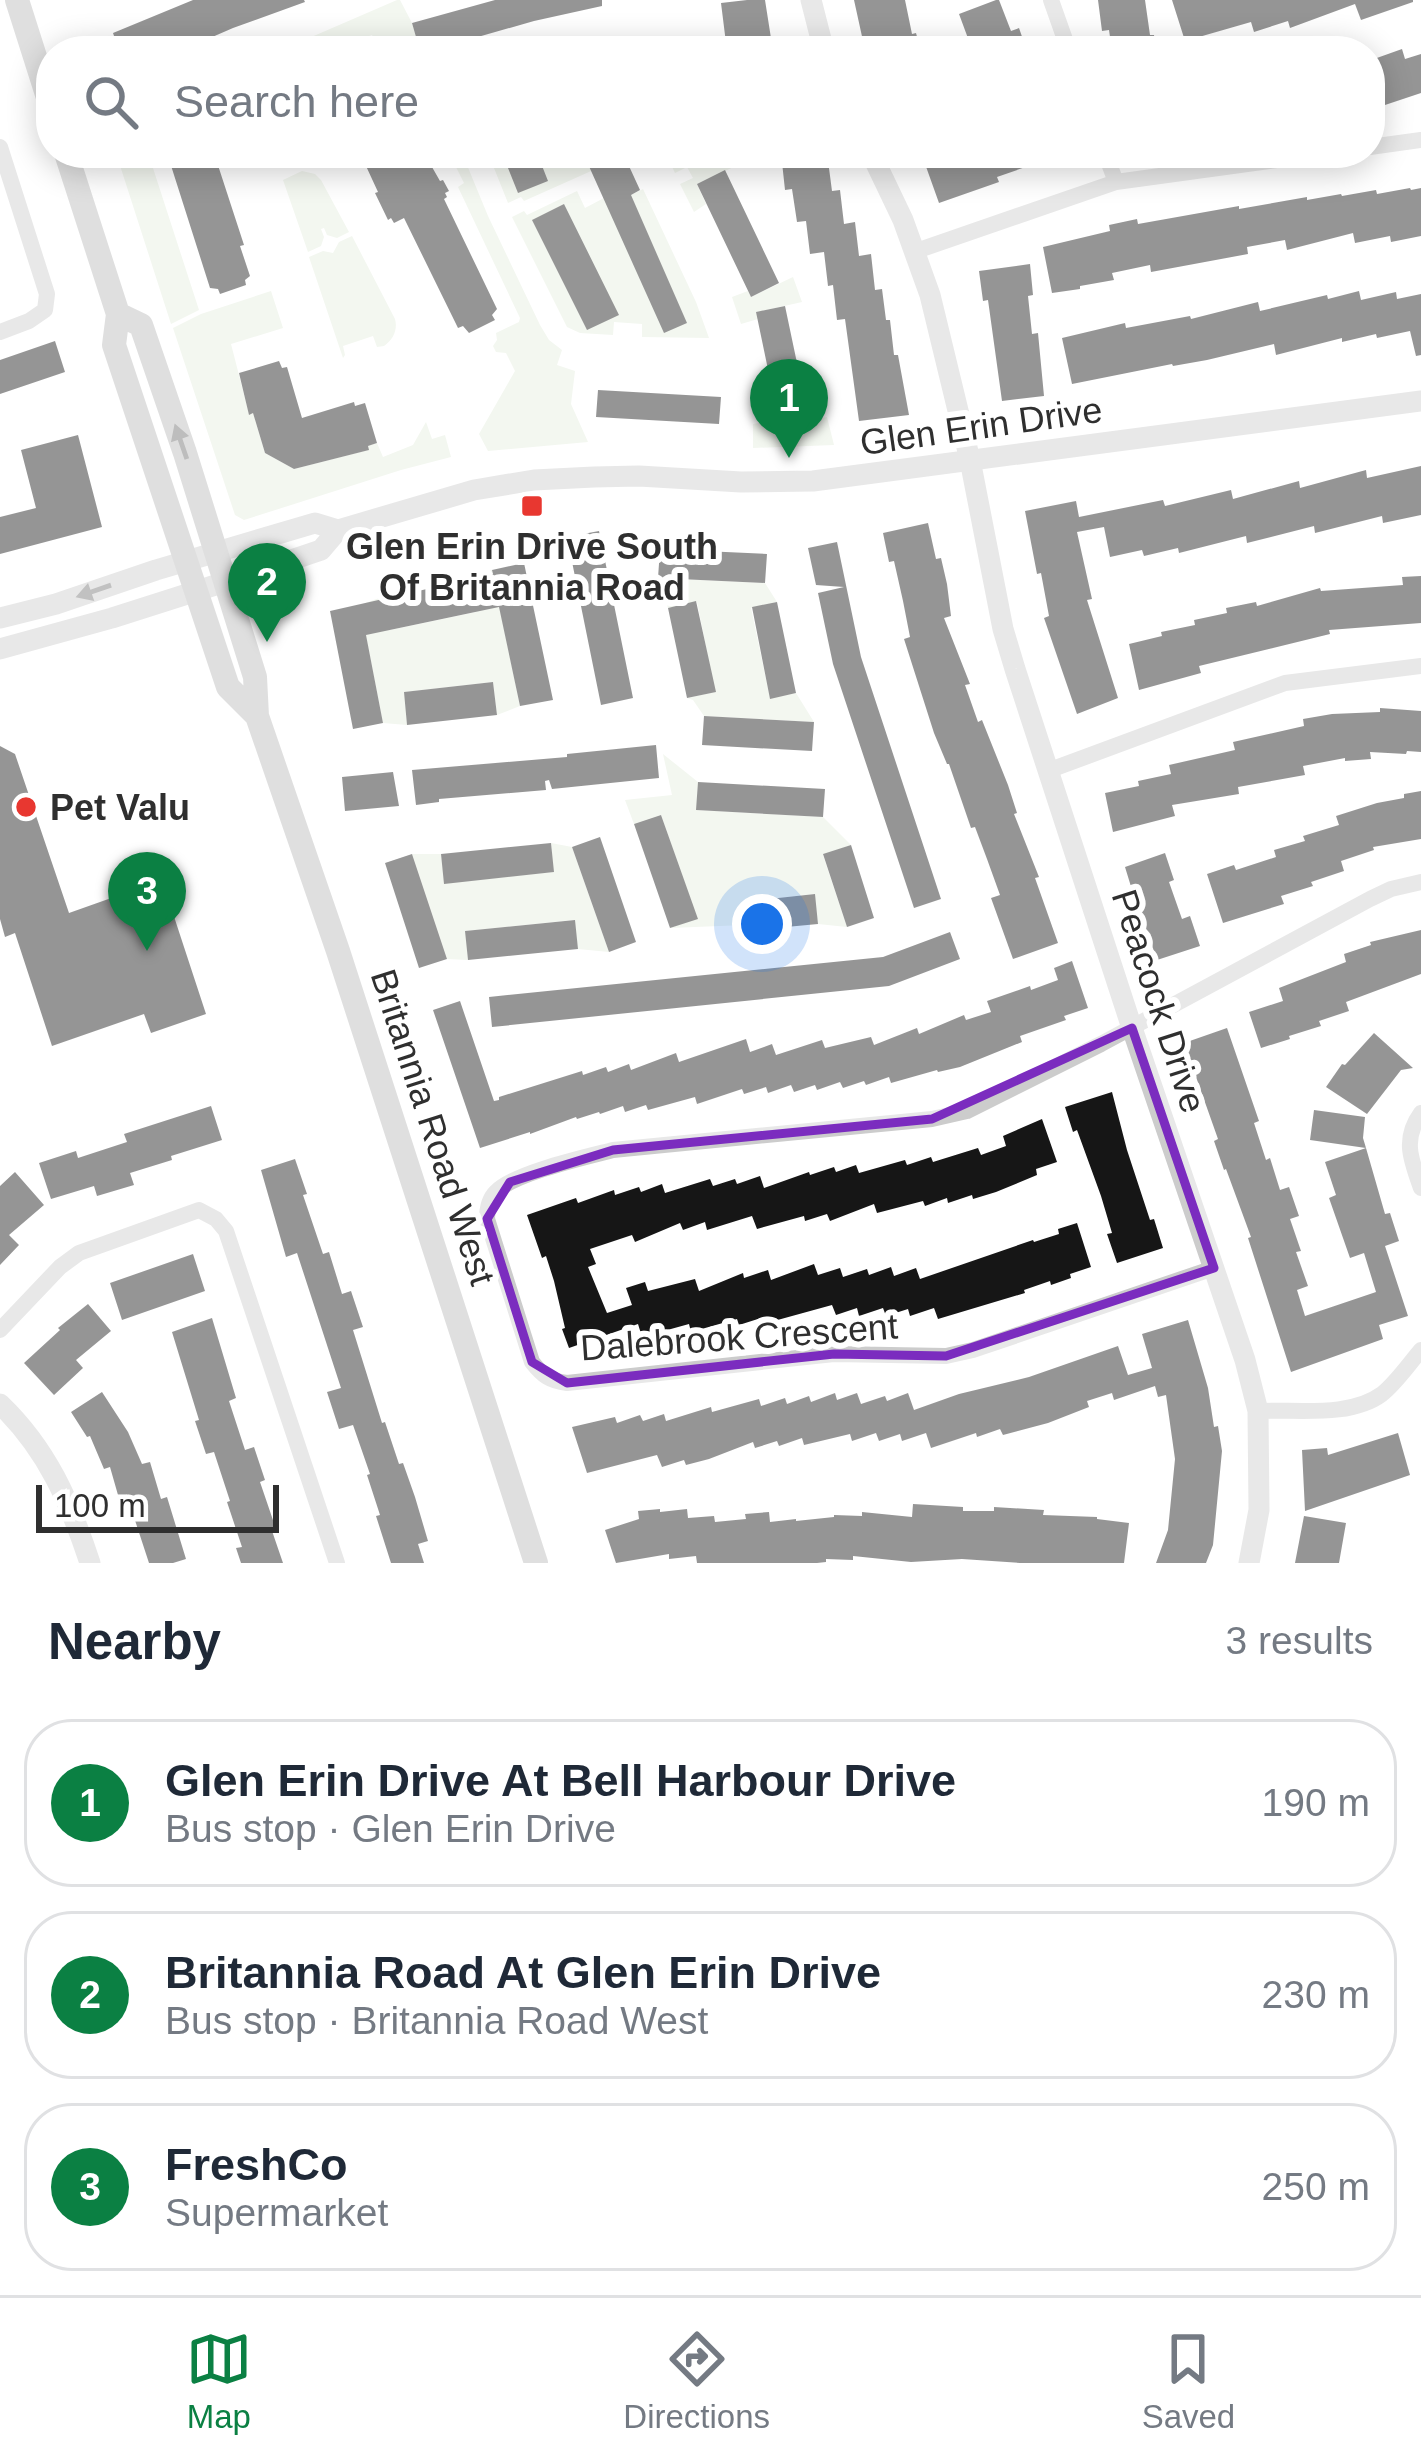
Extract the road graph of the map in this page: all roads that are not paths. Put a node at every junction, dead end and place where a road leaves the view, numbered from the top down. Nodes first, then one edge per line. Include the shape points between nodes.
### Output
1 (17, 0) edge
2 (811, 0) edge
3 (1052, 0) edge
4 (820, 36) edge
5 (1064, 36) edge
6 (36, 61) edge
7 (1421, 140) edge
8 (1385, 145) edge
9 (0, 147) edge
10 (71, 168) edge
11 (878, 168) edge
12 (1111, 168) edge
13 (1218, 168) edge
14 (1116, 182) junction
15 (916, 251) junction
16 (118, 314) junction
17 (0, 332) edge
18 (1421, 401) edge
19 (970, 460) junction
20 (338, 530) junction
21 (216, 554) junction
22 (187, 562) junction
23 (224, 581) junction
24 (196, 590) junction
25 (0, 618) edge
26 (0, 649) edge
27 (1421, 666) edge
28 (257, 716) junction
29 (1050, 770) junction
30 (1421, 882) edge
31 (1132, 1028) junction
32 (1421, 1113) edge
33 (1421, 1188) edge
34 (1214, 1268) junction
35 (0, 1330) edge
36 (1421, 1350) edge
37 (0, 1403) edge
38 (1258, 1412) junction
39 (90, 1563) edge
40 (338, 1563) edge
41 (536, 1563) edge
42 (1249, 1563) edge

1 - 6 main road
2 - 4 street
3 - 5 street
7 - 8 street
9 - 17 street via 46,294 45,310
10 - 16 main road, Britannia Road West
11 - 15 street, Peacock Drive
12 - 14 street
13 - 14 street
14 - 15 street
15 - 19 street, Peacock Drive
21 -> 16 main road, Britannia Road West via 141,325
16 - 22 main road, Britannia Road West via 113,345
18 - 19 street, Glen Erin Drive
19 - 20 street, Glen Erin Drive via 813,481 534,481
19 - 29 street, Peacock Drive via 1004,629
20 - 21 street, Glen Erin Drive via 315,523
20 - 23 street, Glen Erin Drive via 320,550
21 - 22 street, Glen Erin Drive
21 - 23 main road, Britannia Road West
22 - 24 main road, Britannia Road West
22 -> 25 street, Glen Erin Drive
23 - 24 street, Glen Erin Drive
23 - 28 main road, Britannia Road West via 255,676
24 - 26 street, Glen Erin Drive
24 - 28 main road, Britannia Road West via 228,687
27 - 29 street via 1285,683
28 - 41 main road, Britannia Road West
29 - 31 street, Peacock Drive
30 - 31 street, Dalebrook Crescent via 1370,899
31 - 34 street, Peacock Drive
31 - 34 street, Dalebrook Crescent via 967,1111 614,1150 510,1183 494,1193 487,1219 532,1363 552,1382 567,1384 834,1354 946,1356
32 - 33 street via 1408,1143
34 - 38 street, Peacock Drive
35 - 40 street via 79,1253 199,1210 216,1219
36 - 38 street via 1381,1395 1360,1404
37 - 39 street via 60,1483
38 - 42 street, Peacock Drive via 1259,1510

